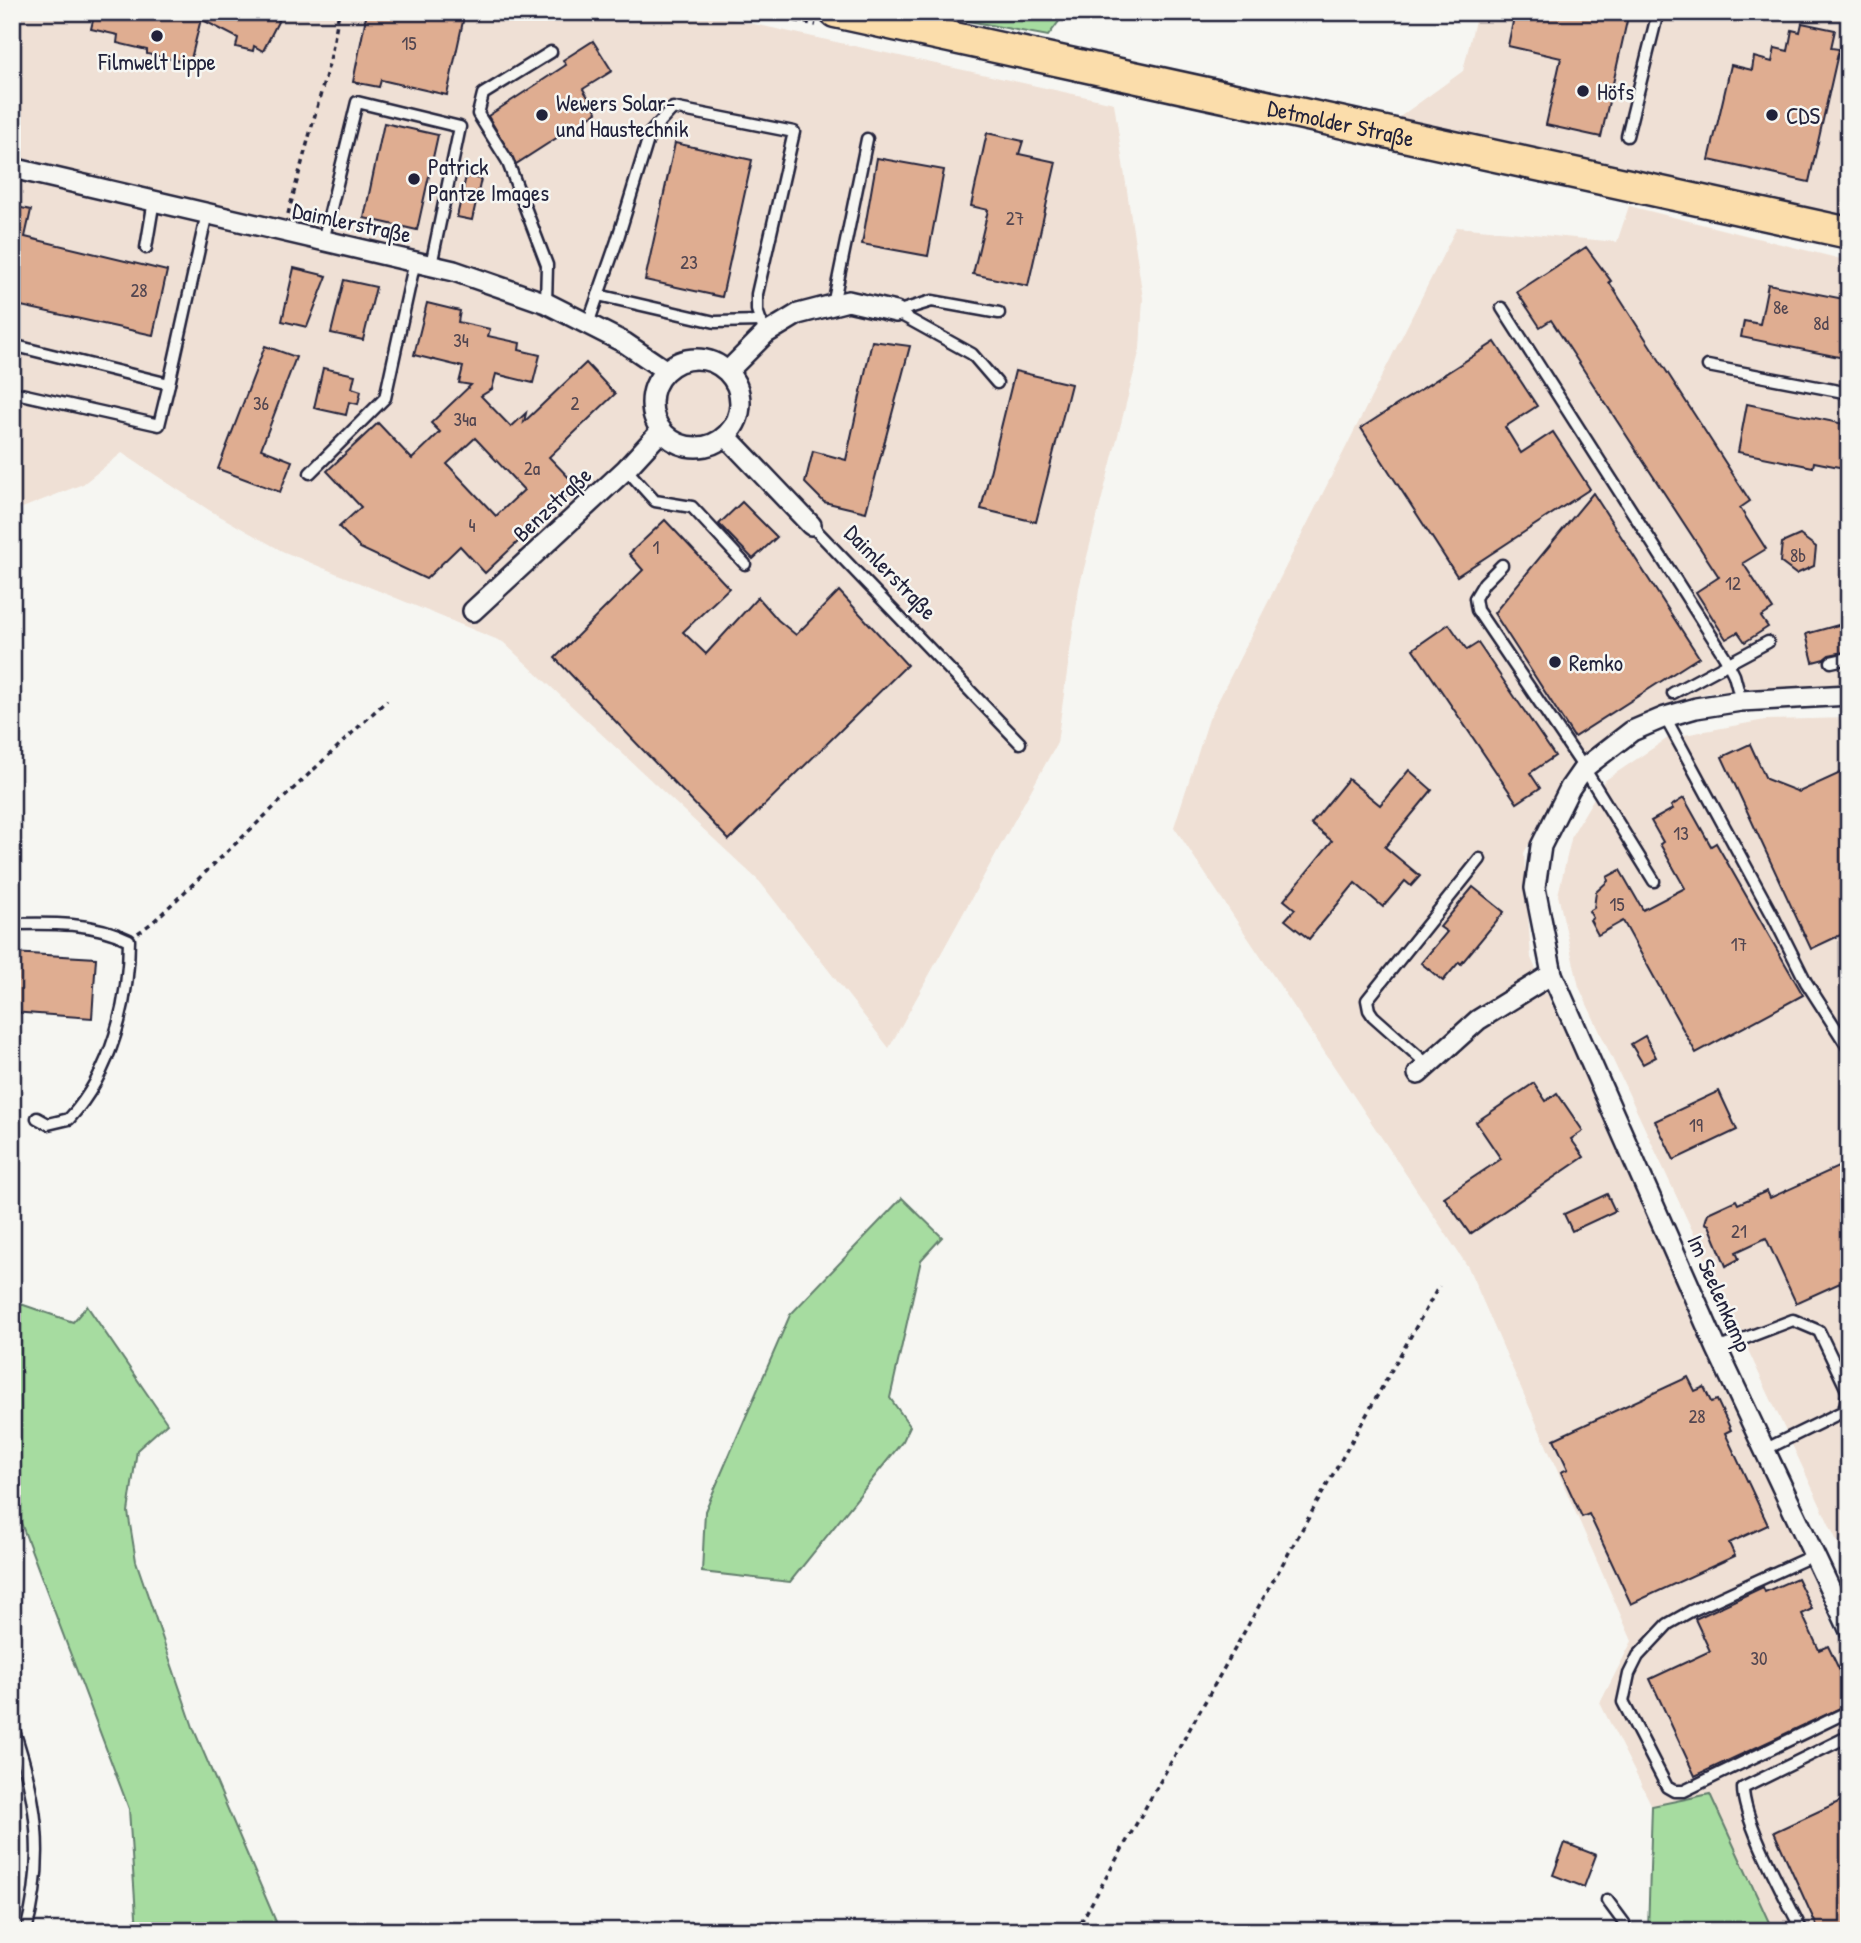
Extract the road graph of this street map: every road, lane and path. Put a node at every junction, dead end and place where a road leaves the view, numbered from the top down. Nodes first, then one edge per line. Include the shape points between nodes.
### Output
1 (340, 12) edge
2 (835, 12) edge
3 (1658, 12) edge
4 (551, 52) dead end
5 (1627, 136) dead end
6 (867, 139) dead end
7 (12, 168) edge
8 (154, 200) junction
9 (207, 213) junction
10 (283, 233) junction
11 (1849, 233) edge
12 (323, 241) junction
13 (146, 248) dead end
14 (423, 263) junction
15 (598, 295) junction
16 (546, 303) junction
17 (833, 304) junction
18 (1502, 308) dead end
19 (896, 312) junction
20 (999, 313) dead end
21 (588, 324) junction
22 (763, 328) junction
23 (12, 345) edge
24 (1708, 366) dead end
25 (665, 370) junction
26 (728, 371) junction
27 (997, 383) dead end
28 (169, 384) junction
29 (12, 391) edge
30 (1849, 393) edge
31 (661, 432) junction
32 (726, 436) junction
33 (626, 469) junction
34 (310, 473) dead end
35 (811, 525) joint
36 (745, 564) dead end
37 (1502, 565) dead end
38 (473, 611) dead end
39 (1768, 642) dead end
40 (1849, 658) edge
41 (1831, 662) dead end
42 (1727, 663) junction
43 (1673, 693) dead end
44 (1849, 695) edge
45 (387, 700) dead end
46 (1741, 701) junction
47 (1665, 717) junction
48 (1020, 743) dead end
49 (1584, 768) junction
50 (1480, 859) dead end
51 (1654, 881) dead end
52 (12, 924) edge
53 (129, 940) junction
54 (1552, 974) junction
55 (1849, 1049) edge
56 (1422, 1069) joint
57 (37, 1118) dead end
58 (1440, 1286) dead end
59 (1717, 1349) junction
60 (1764, 1450) junction
61 (1814, 1555) junction
62 (1849, 1629) edge
63 (1849, 1711) edge
64 (12, 1725) edge
65 (1849, 1736) edge
66 (1607, 1900) dead end
67 (26, 1931) edge
68 (1076, 1931) edge
69 (1626, 1931) edge
70 (1802, 1931) edge

1 - 10 path
2 - 11 main road, Detmolder Straße
3 - 5 lane
4 - 16 lane via 483,94 478,114 508,160 547,265
6 - 17 lane
7 - 8 street, Daimlerstraße
8 - 9 street, Daimlerstraße
8 - 13 lane
9 - 10 street, Daimlerstraße
9 - 28 lane
10 - 12 street, Daimlerstraße
12 - 14 street, Daimlerstraße
12 - 14 lane via 357,102 460,127
14 - 16 street, Daimlerstraße
14 - 34 lane via 385,398
15 - 21 lane
15 - 22 lane via 715,322
15 - 22 lane via 650,133 673,108 794,132 757,294
16 - 21 street, Daimlerstraße
17 - 19 street via 848,301
17 - 22 street
18 - 42 lane
19 - 20 lane via 932,301
19 - 27 lane via 972,354
21 - 25 street, Daimlerstraße
22 - 26 street
23 - 28 lane
24 - 30 lane
25 - 26 street via 690,358 716,363
25 - 31 street via 652,393 651,407
26 - 32 street via 736,383 740,411
28 - 29 lane via 159,425
31 - 32 street via 672,441 700,447
31 - 33 street, Benzstraße
32 - 35 street, Daimlerstraße
33 - 36 lane via 655,501 692,507
33 - 38 street, Benzstraße
35 - 48 lane, Daimlerstraße
37 - 49 lane via 1475,598 1476,610
39 - 42 lane
40 - 41 lane
42 - 43 lane
42 - 46 lane
44 - 46 street, Im Seelenkamp
45 - 53 path
46 - 47 street, Im Seelenkamp
47 - 49 street, Im Seelenkamp via 1632,731
47 - 55 lane via 1806,982
49 - 51 lane
49 - 54 street, Im Seelenkamp via 1541,846 1535,888
50 - 56 lane via 1367,1000 1368,1010
52 - 53 lane via 100,929
53 - 57 lane via 129,968 117,1032 93,1087 69,1119 48,1124
54 - 56 street via 1478,1020
54 - 59 street, Im Seelenkamp
58 - 68 path
59 - 60 street, Im Seelenkamp
59 - 60 lane via 1793,1320 1819,1331 1848,1392 1844,1411
60 - 61 street, Im Seelenkamp
61 - 62 street, Im Seelenkamp
61 - 63 lane via 1668,1624 1638,1656 1623,1702 1667,1787 1674,1791 1684,1791
64 - 67 lane via 27,1774 38,1841 35,1891
65 - 70 lane via 1743,1788 1753,1825
66 - 69 lane

